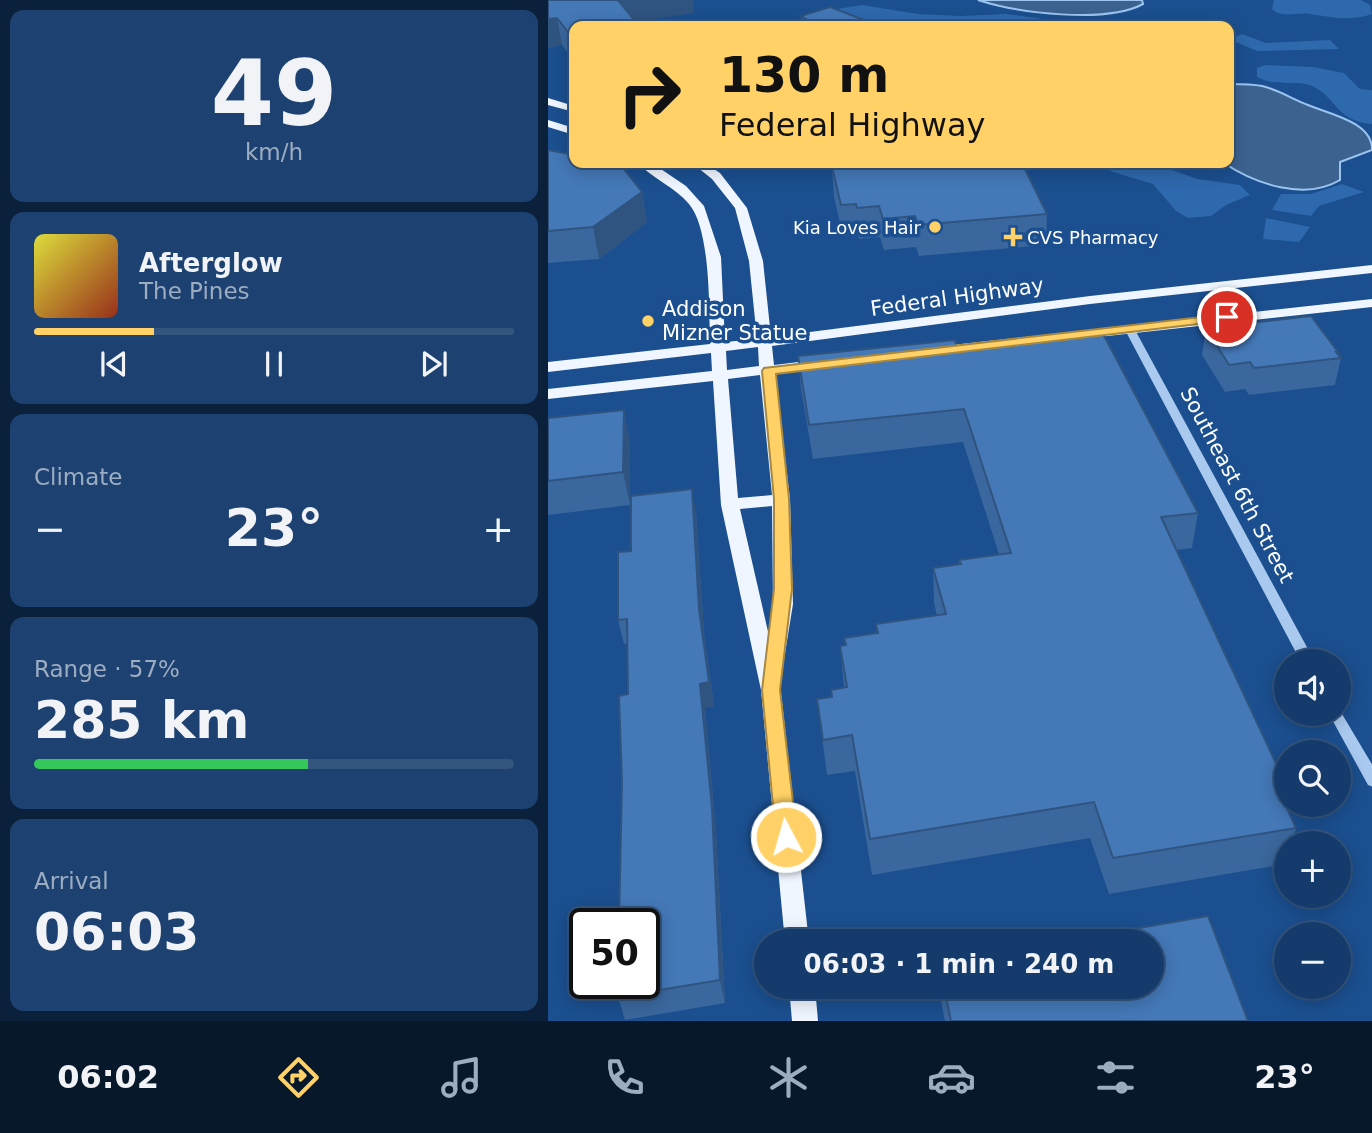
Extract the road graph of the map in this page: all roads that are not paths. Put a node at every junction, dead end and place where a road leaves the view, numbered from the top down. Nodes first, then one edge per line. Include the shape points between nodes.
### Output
1 (548, 101) edge
2 (569, 107) edge
3 (548, 123) edge
4 (569, 130) edge
5 (651, 168) edge
6 (705, 168) edge
7 (1372, 269) edge
8 (1372, 303) edge
9 (1129, 328) junction
10 (766, 342) junction
11 (718, 348) junction
12 (921, 353) edge
13 (838, 363) edge
14 (548, 367) edge
15 (769, 371) junction
16 (720, 376) junction
17 (548, 394) edge
18 (781, 499) junction
19 (730, 505) junction
20 (1301, 649) edge
21 (771, 690) junction
22 (1342, 726) edge
23 (1372, 781) edge
24 (796, 929) edge
25 (803, 999) edge
26 (805, 1021) edge

1 - 2 main road
3 - 4 main road
5 - 11 main road via 698,206 714,257
6 - 10 main road via 741,208 756,261
7 - 10 main road, Federal Highway
8 - 9 main road
9 - 12 main road
9 - 20 street, Southeast 6th Street
10 - 11 main road, Federal Highway
10 - 15 main road
11 - 14 main road, Federal Highway
11 - 16 main road
13 - 15 main road
15 - 16 main road
15 - 18 main road
16 - 17 main road
16 - 19 main road
18 - 19 main road
18 - 21 main road via 783,604
19 - 21 main road
21 - 24 main road
22 - 23 street
25 - 26 main road

